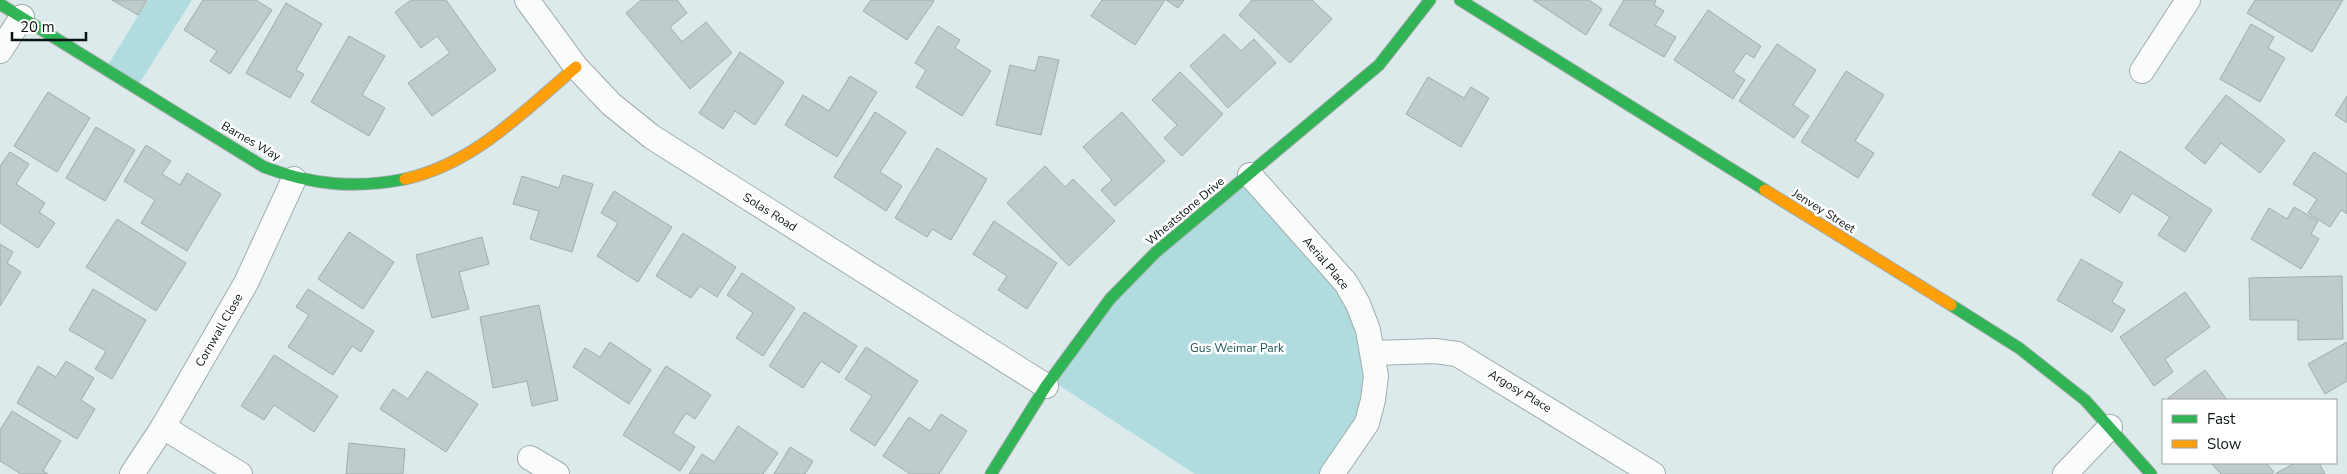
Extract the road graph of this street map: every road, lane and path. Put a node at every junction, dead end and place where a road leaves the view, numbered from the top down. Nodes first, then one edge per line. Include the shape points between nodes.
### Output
1 (527, 0) edge
2 (1430, 0) edge
3 (1460, 0) edge
4 (2188, 0) edge
5 (0, 4) edge
6 (22, 18) junction
7 (0, 51) edge
8 (576, 68) junction
9 (2142, 71) dead end
10 (1250, 175) junction
11 (294, 179) junction
12 (1372, 353) junction
13 (1046, 386) junction
14 (163, 427) junction
15 (2110, 427) junction
16 (530, 458) dead end
17 (132, 474) edge
18 (240, 474) edge
19 (557, 474) edge
20 (991, 474) edge
21 (1332, 474) edge
22 (1654, 474) edge
23 (2065, 474) edge
24 (2151, 474) edge

1 - 8 street, Solas Road
2 - 10 street, Wheatstone Drive via 1379,65
3 - 15 street, Jenvey Street via 2019,348 2085,400
4 - 9 street
5 - 6 street, Barnes Way
6 - 7 street
6 - 11 street, Barnes Way via 264,167
8 - 11 street, Barnes Way via 475,149 438,171 352,187
8 - 13 street, Solas Road via 652,137
10 - 12 street, Aerial Place via 1346,283 1368,330
10 - 13 street, Wheatstone Drive via 1134,273 1110,299
11 - 14 street, Cornwall Close via 246,282
12 - 21 street, Aerial Place via 1376,376 1367,423
12 - 22 street, Argosy Place via 1436,351 1457,354
13 - 20 street, Wheatstone Drive
14 - 17 street, Cornwall Close
14 - 18 street
15 - 23 street
15 - 24 street, Jenvey Street
16 - 19 street

